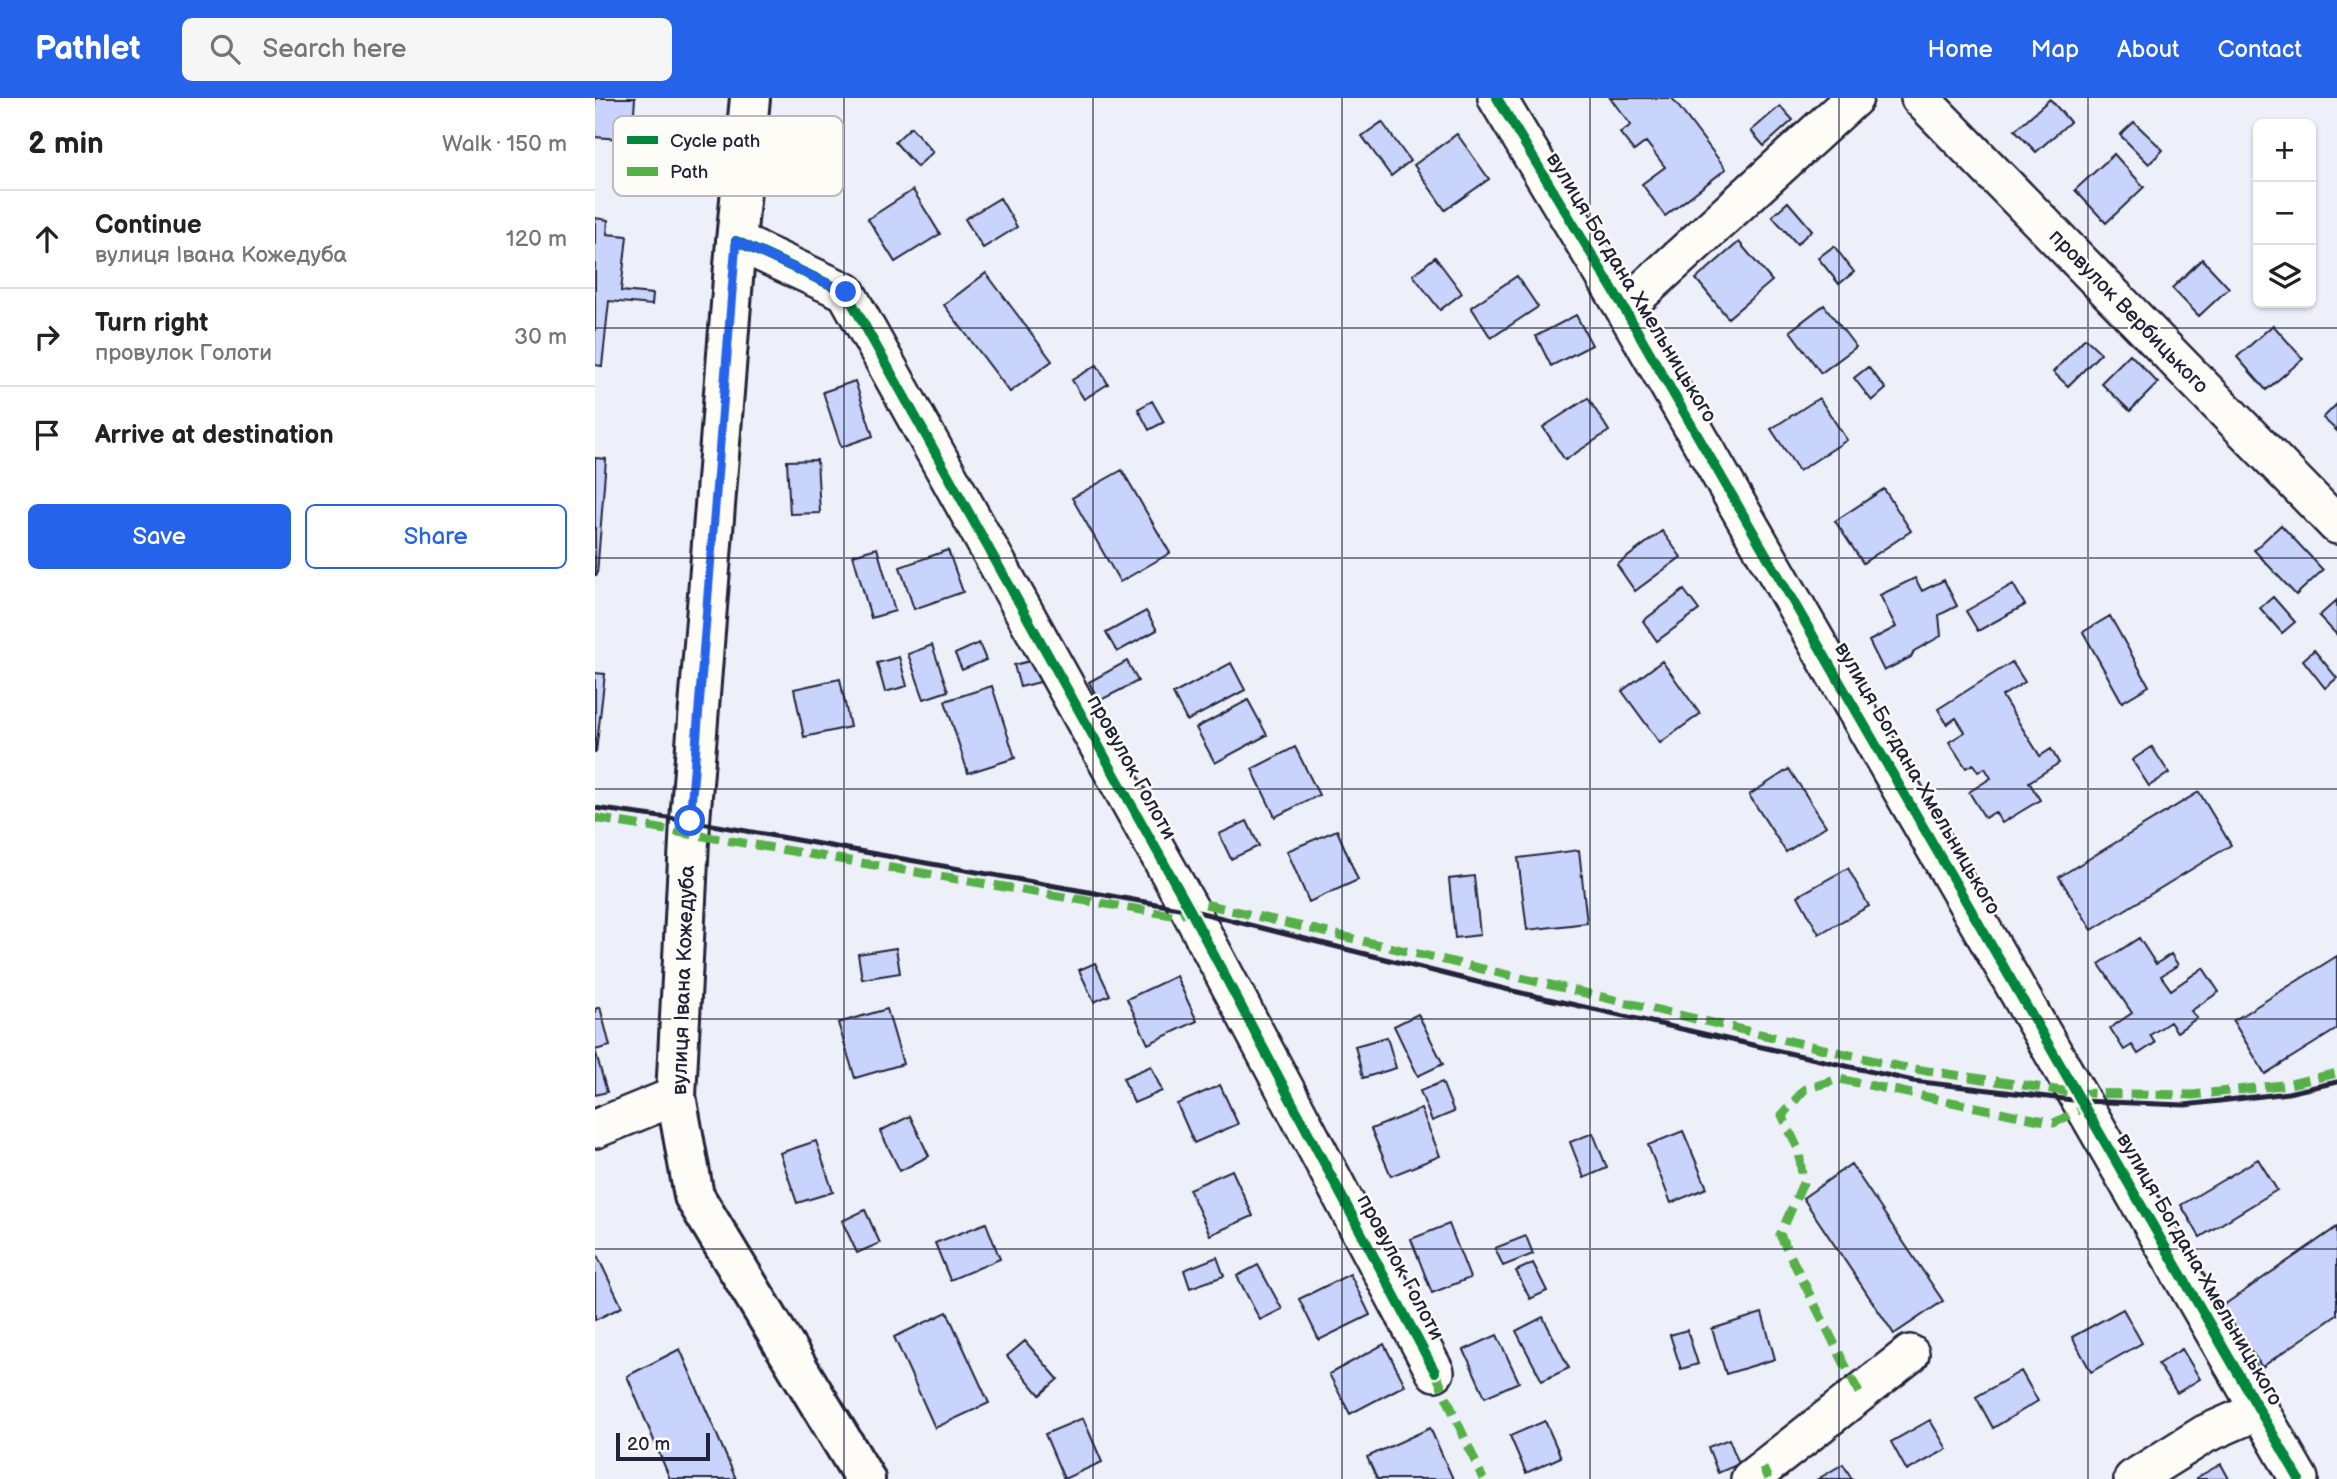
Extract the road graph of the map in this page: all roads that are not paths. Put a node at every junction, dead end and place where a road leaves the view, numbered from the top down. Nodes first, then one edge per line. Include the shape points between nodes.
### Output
1 (750, 98) edge
2 (1497, 98) edge
3 (1854, 98) edge
4 (1920, 98) edge
5 (748, 116) edge
6 (740, 196) edge
7 (736, 241) junction
8 (1624, 308) junction
9 (2337, 524) edge
10 (676, 1096) junction
11 (595, 1129) edge
12 (1910, 1354) dead end
13 (1434, 1372) dead end
14 (2260, 1410) junction
15 (865, 1479) edge
16 (1750, 1479) edge
17 (2133, 1479) edge
18 (2299, 1479) edge

1 - 5 main road, вулиця Івана Кожедуба
2 - 8 street, вулиця Богдана Хмельницького
3 - 8 street
4 - 9 street, провулок Вербицького
6 - 7 main road, вулиця Івана Кожедуба
7 - 10 main road, вулиця Івана Кожедуба via 690,821
7 - 13 street, провулок Голоти via 846,292 1190,911
8 - 14 street, вулиця Богдана Хмельницького
10 - 11 street
10 - 15 main road, вулиця Івана Кожедуба via 694,1196
12 - 16 street
14 - 17 street via 2205,1434
14 - 18 street, вулиця Богдана Хмельницького

